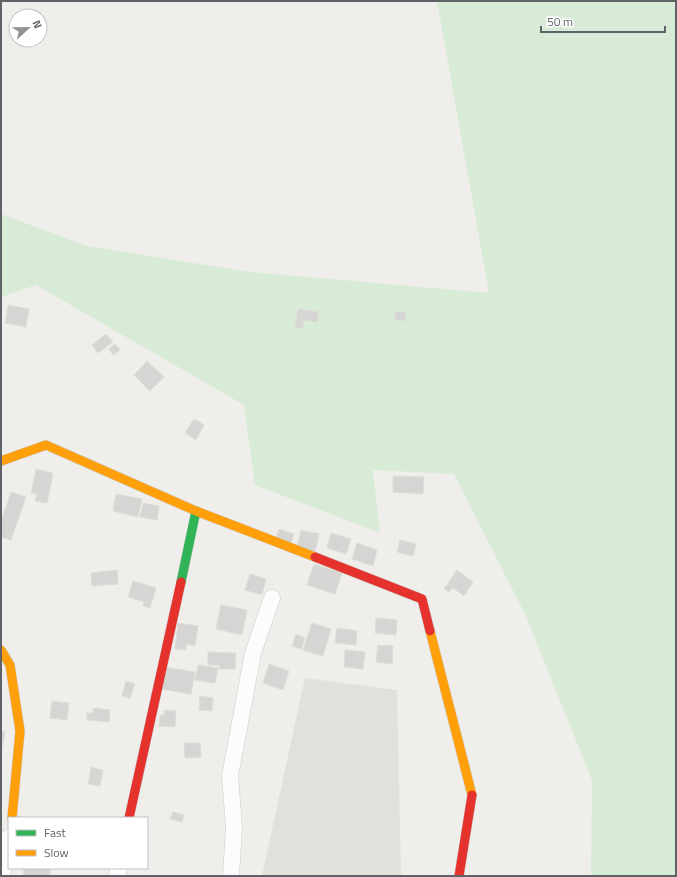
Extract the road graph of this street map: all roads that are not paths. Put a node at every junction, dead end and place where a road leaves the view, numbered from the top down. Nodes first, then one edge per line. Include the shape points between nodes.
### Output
1 (1, 462) edge
2 (196, 511) junction
3 (272, 598) dead end
4 (1, 650) edge
5 (12, 817) edge
6 (130, 817) edge
7 (8, 843) edge
8 (2, 876) edge
9 (231, 876) edge
10 (459, 876) edge

1 - 2 street via 46,445
2 - 6 street
2 - 10 street via 422,599 472,792
3 - 9 street via 253,653 230,776 234,826
4 - 5 street via 10,664 20,731
7 - 8 street

